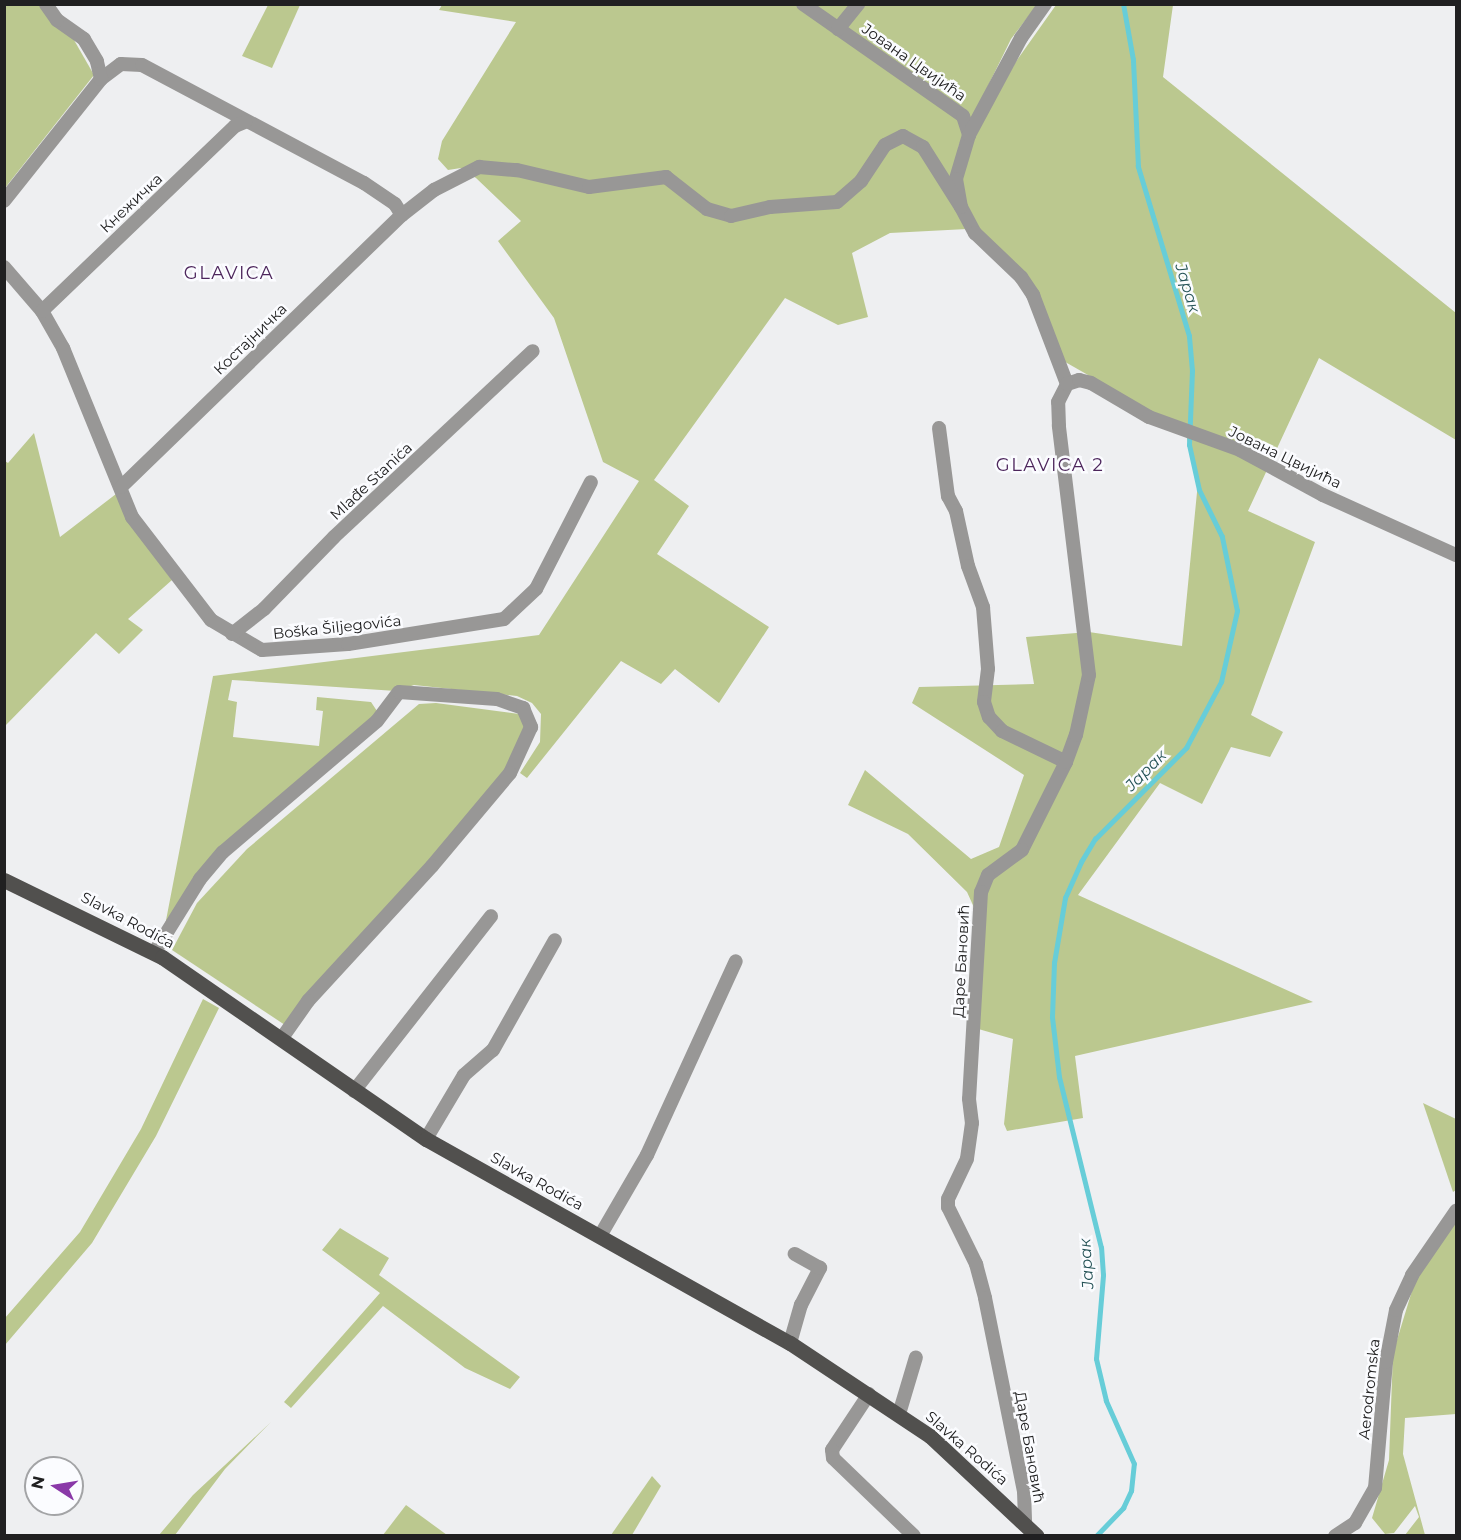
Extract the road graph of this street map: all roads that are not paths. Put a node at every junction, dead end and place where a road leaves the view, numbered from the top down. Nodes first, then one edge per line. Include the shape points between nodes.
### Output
1 (46, 4) edge
2 (803, 4) edge
3 (858, 4) edge
4 (1046, 4) edge
5 (838, 29) junction
6 (101, 79) junction
7 (245, 122) junction
8 (969, 135) junction
9 (4, 201) edge
10 (961, 207) junction
11 (402, 216) junction
12 (4, 267) edge
13 (42, 311) junction
14 (533, 351) dead end
15 (1067, 384) junction
16 (939, 428) dead end
17 (591, 482) dead end
18 (121, 487) junction
19 (1456, 555) edge
20 (231, 634) junction
21 (1066, 762) junction
22 (4, 880) edge
23 (491, 916) dead end
24 (555, 940) dead end
25 (154, 952) junction
26 (736, 961) dead end
27 (282, 1038) junction
28 (354, 1091) junction
29 (426, 1139) junction
30 (1456, 1211) edge
31 (600, 1236) junction
32 (795, 1254) dead end
33 (790, 1343) junction
34 (915, 1357) dead end
35 (869, 1394) junction
36 (898, 1414) junction
37 (1031, 1530) edge
38 (914, 1536) edge
39 (1335, 1536) edge

1 - 6 street via 57,20 84,39 97,61
2 - 5 street, Јована Цвијића
3 - 5 street
4 - 8 street via 1021,38
5 - 8 street, Јована Цвијића via 963,116
6 - 7 street via 122,64 135,62 233,112
6 - 9 street
7 - 11 street via 255,123 354,178 394,204
7 - 13 street, Кнежичка via 235,126
8 - 10 street via 956,179
10 - 11 street, Костајничка via 923,147 903,136 885,145 861,181 837,202 770,207 731,216 707,209 666,177 589,187 517,170 479,167 434,190
10 - 15 street via 975,233 1021,277 1033,296
11 - 18 street, Костајничка
12 - 13 street, Boška Šiljegovića
13 - 18 street, Boška Šiljegovića via 81,388
14 - 20 street, Mlađe Stanića via 334,537 264,609
15 - 19 street, Јована Цвијића via 1079,380 1090,384 1149,417 1240,450 1323,495
15 - 21 street, Даре Бановић via 1060,394 1058,411 1089,675
16 - 21 street via 948,496 956,511 968,567 983,607 988,669 984,702 989,717 1002,731
17 - 20 street, Boška Šiljegovića via 536,589 504,620 288,651 262,650
18 - 20 street, Boška Šiljegovića via 132,517 160,557 211,620
21 - 37 street, Даре Бановић via 1022,850 988,875 981,892 969,1099 972,1123 967,1159 948,1198 948,1207 976,1264 985,1298
22 - 25 main road, Slavka Rodića
23 - 28 street
24 - 29 street via 493,1050 464,1075
25 - 27 main road, Slavka Rodića
25 - 27 street via 200,879 223,852 377,721 399,692 497,699 524,708 531,727 510,772 421,878 308,1001
26 - 31 street via 647,1155
27 - 28 main road, Slavka Rodića
28 - 29 main road, Slavka Rodića
29 - 31 main road, Slavka Rodića
30 - 39 street, Aerodromska via 1412,1275 1396,1310 1386,1362 1375,1488 1355,1523
31 - 33 main road, Slavka Rodića
32 - 33 street via 820,1268 801,1305
33 - 35 main road, Slavka Rodića
34 - 36 street
35 - 36 main road, Slavka Rodića
35 - 38 street via 832,1450 833,1458
36 - 37 main road, Slavka Rodića via 930,1436

